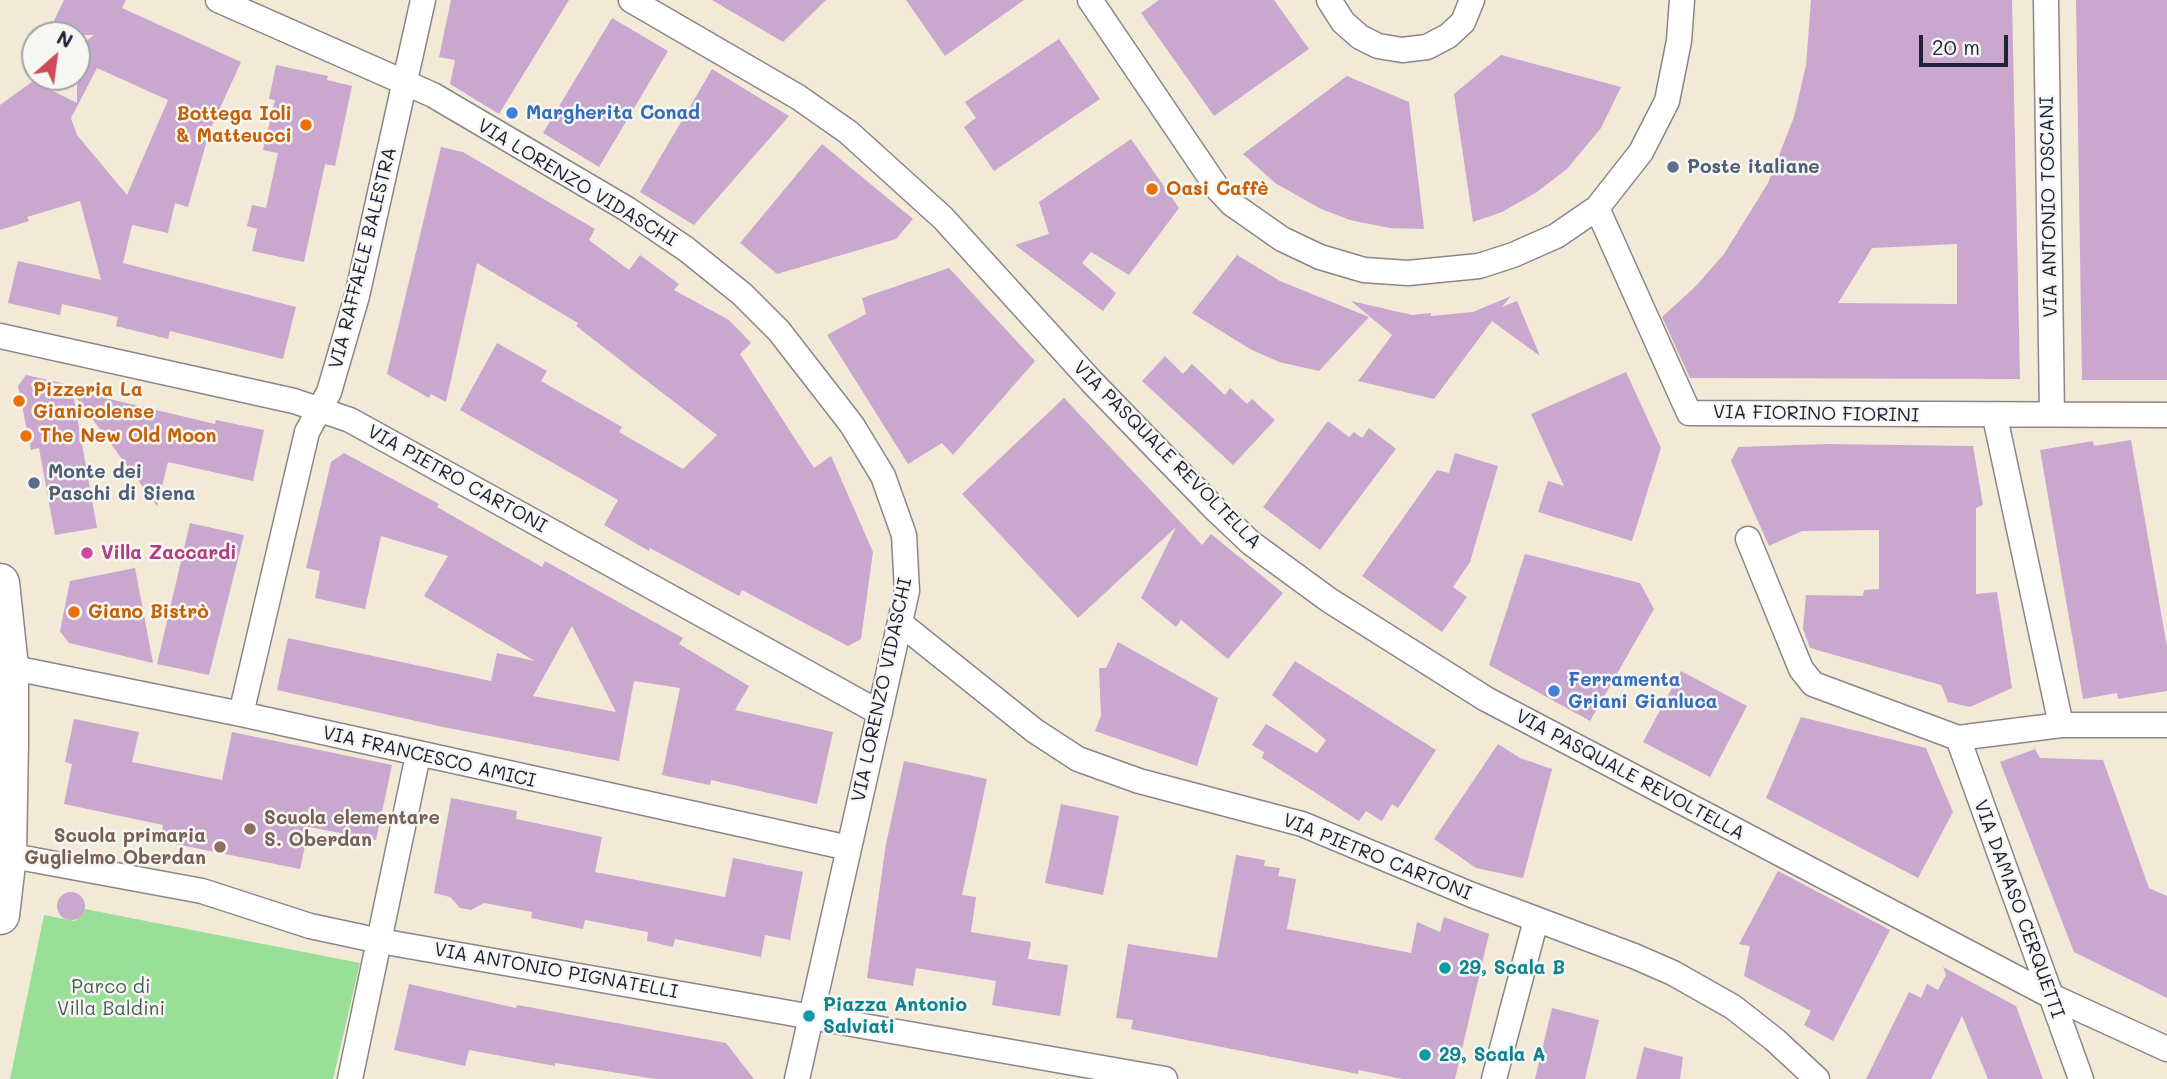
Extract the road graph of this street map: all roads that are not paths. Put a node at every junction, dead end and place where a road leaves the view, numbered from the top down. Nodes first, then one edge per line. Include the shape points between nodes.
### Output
1 (218, 0) edge
2 (423, 0) edge
3 (631, 0) edge
4 (1329, 0) edge
5 (1472, 0) edge
6 (1682, 0) edge
7 (2046, 0) edge
8 (1094, 1) edge
9 (404, 82) junction
10 (1597, 208) junction
11 (0, 336) edge
12 (320, 409) junction
13 (2052, 414) junction
14 (2167, 415) edge
15 (1995, 416) junction
16 (1748, 539) dead end
17 (0, 583) edge
18 (900, 623) junction
19 (9, 667) junction
20 (880, 713) junction
21 (241, 714) junction
22 (2061, 725) junction
23 (2167, 725) edge
24 (1958, 738) junction
25 (418, 755) junction
26 (849, 848) junction
27 (7, 855) junction
28 (0, 915) edge
29 (1536, 920) junction
30 (380, 941) junction
31 (2051, 996) junction
32 (811, 1017) junction
33 (2167, 1049) edge
34 (350, 1079) edge
35 (797, 1079) edge
36 (1164, 1079) edge
37 (1494, 1079) edge
38 (1817, 1079) edge
39 (2081, 1079) edge

1 - 9 street, VIA LORENZO VIDASCHI
2 - 9 street, VIA RAFFAELE BALESTRA
3 - 31 street, VIA PASQUALE REVOLTELLA via 798,97 848,132 943,218 1215,509 1251,543 1329,600 1486,699
4 - 5 street via 1360,37 1402,50 1427,47 1448,36 1463,22
6 - 10 street via 1667,102 1641,152
7 - 13 street, VIA ANTONIO TOSCANI
8 - 10 street via 1218,189 1273,233 1320,257 1386,272 1479,266 1556,236
9 - 12 street, VIA RAFFAELE BALESTRA via 357,296 338,367
9 - 18 street, VIA LORENZO VIDASCHI via 627,209 715,271 779,331 852,425 891,492 907,554 907,591
10 - 15 street, VIA FIORINO FIORINI via 1689,412
11 - 12 street, VIA PIETRO CARTONI
12 - 20 street, VIA PIETRO CARTONI via 350,420
12 - 21 street, VIA RAFFAELE BALESTRA via 307,432
13 - 14 street, VIA FIORINO FIORINI
13 - 15 street, VIA FIORINO FIORINI
15 - 22 street
16 - 24 street via 1801,669 1813,684
17 - 19 main road
18 - 20 street, VIA LORENZO VIDASCHI
18 - 29 street, VIA PIETRO CARTONI via 1078,760 1302,824
19 - 21 street, VIA FRANCESCO AMICI
19 - 27 main road
20 - 26 street, VIA LORENZO VIDASCHI
21 - 25 street, VIA FRANCESCO AMICI
22 - 23 street
22 - 24 street
24 - 31 street, VIA DAMASO CERQUETTI
25 - 26 street, VIA FRANCESCO AMICI
25 - 30 street
26 - 32 street, VIA LORENZO VIDASCHI
27 - 28 main road
27 - 30 street, VIA ANTONIO PIGNATELLI via 202,891 310,926
29 - 37 street
29 - 38 street, VIA PIETRO CARTONI via 1634,956 1706,991 1775,1040
30 - 32 street, VIA ANTONIO PIGNATELLI
30 - 34 street
31 - 33 street, VIA PASQUALE REVOLTELLA
31 - 39 street, VIA DAMASO CERQUETTI
32 - 35 street
32 - 36 street

